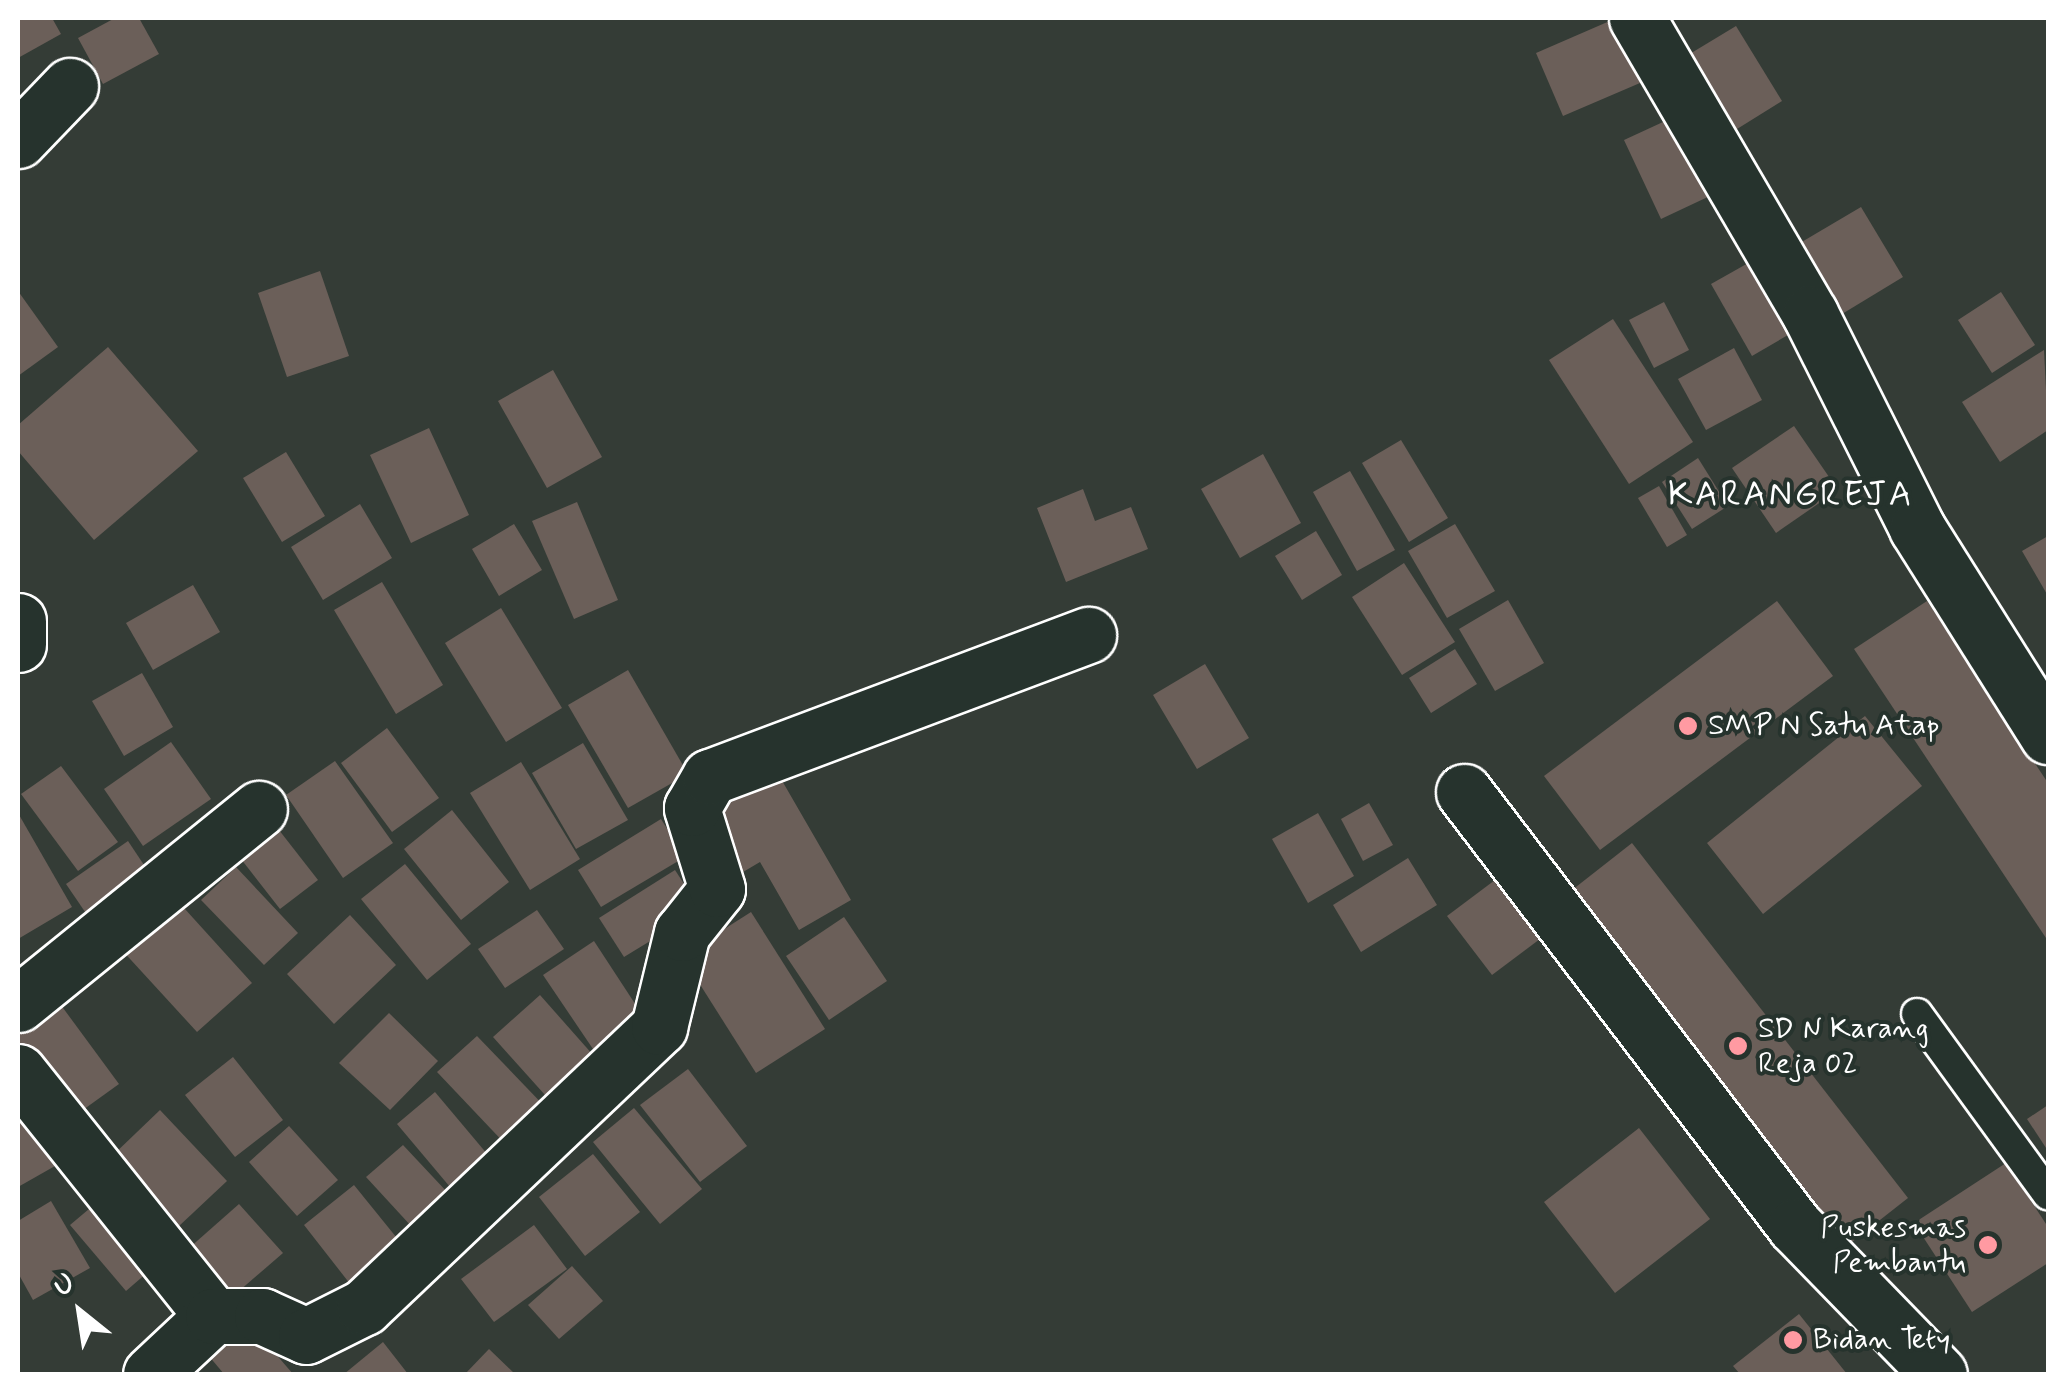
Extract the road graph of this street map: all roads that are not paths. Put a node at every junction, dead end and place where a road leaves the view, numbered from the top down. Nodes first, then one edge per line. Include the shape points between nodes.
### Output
1 (1638, 18) edge
2 (70, 86) dead end
3 (18, 140) edge
4 (18, 620) edge
5 (1088, 636) dead end
6 (18, 644) edge
7 (2048, 736) edge
8 (1464, 792) dead end
9 (259, 809) dead end
10 (18, 1004) edge
11 (1917, 1014) dead end
12 (18, 1072) edge
13 (2048, 1194) edge
14 (213, 1316) junction
15 (151, 1374) edge
16 (1940, 1374) edge

1 - 7 street via 1810,314 1917,528
2 - 3 street
4 - 6 street
5 - 14 street via 710,777 692,808 717,889 682,933 659,1027 364,1307 306,1336 262,1316
8 - 16 street via 1795,1226
9 - 10 street
11 - 13 lane
12 - 14 street
14 - 15 street

